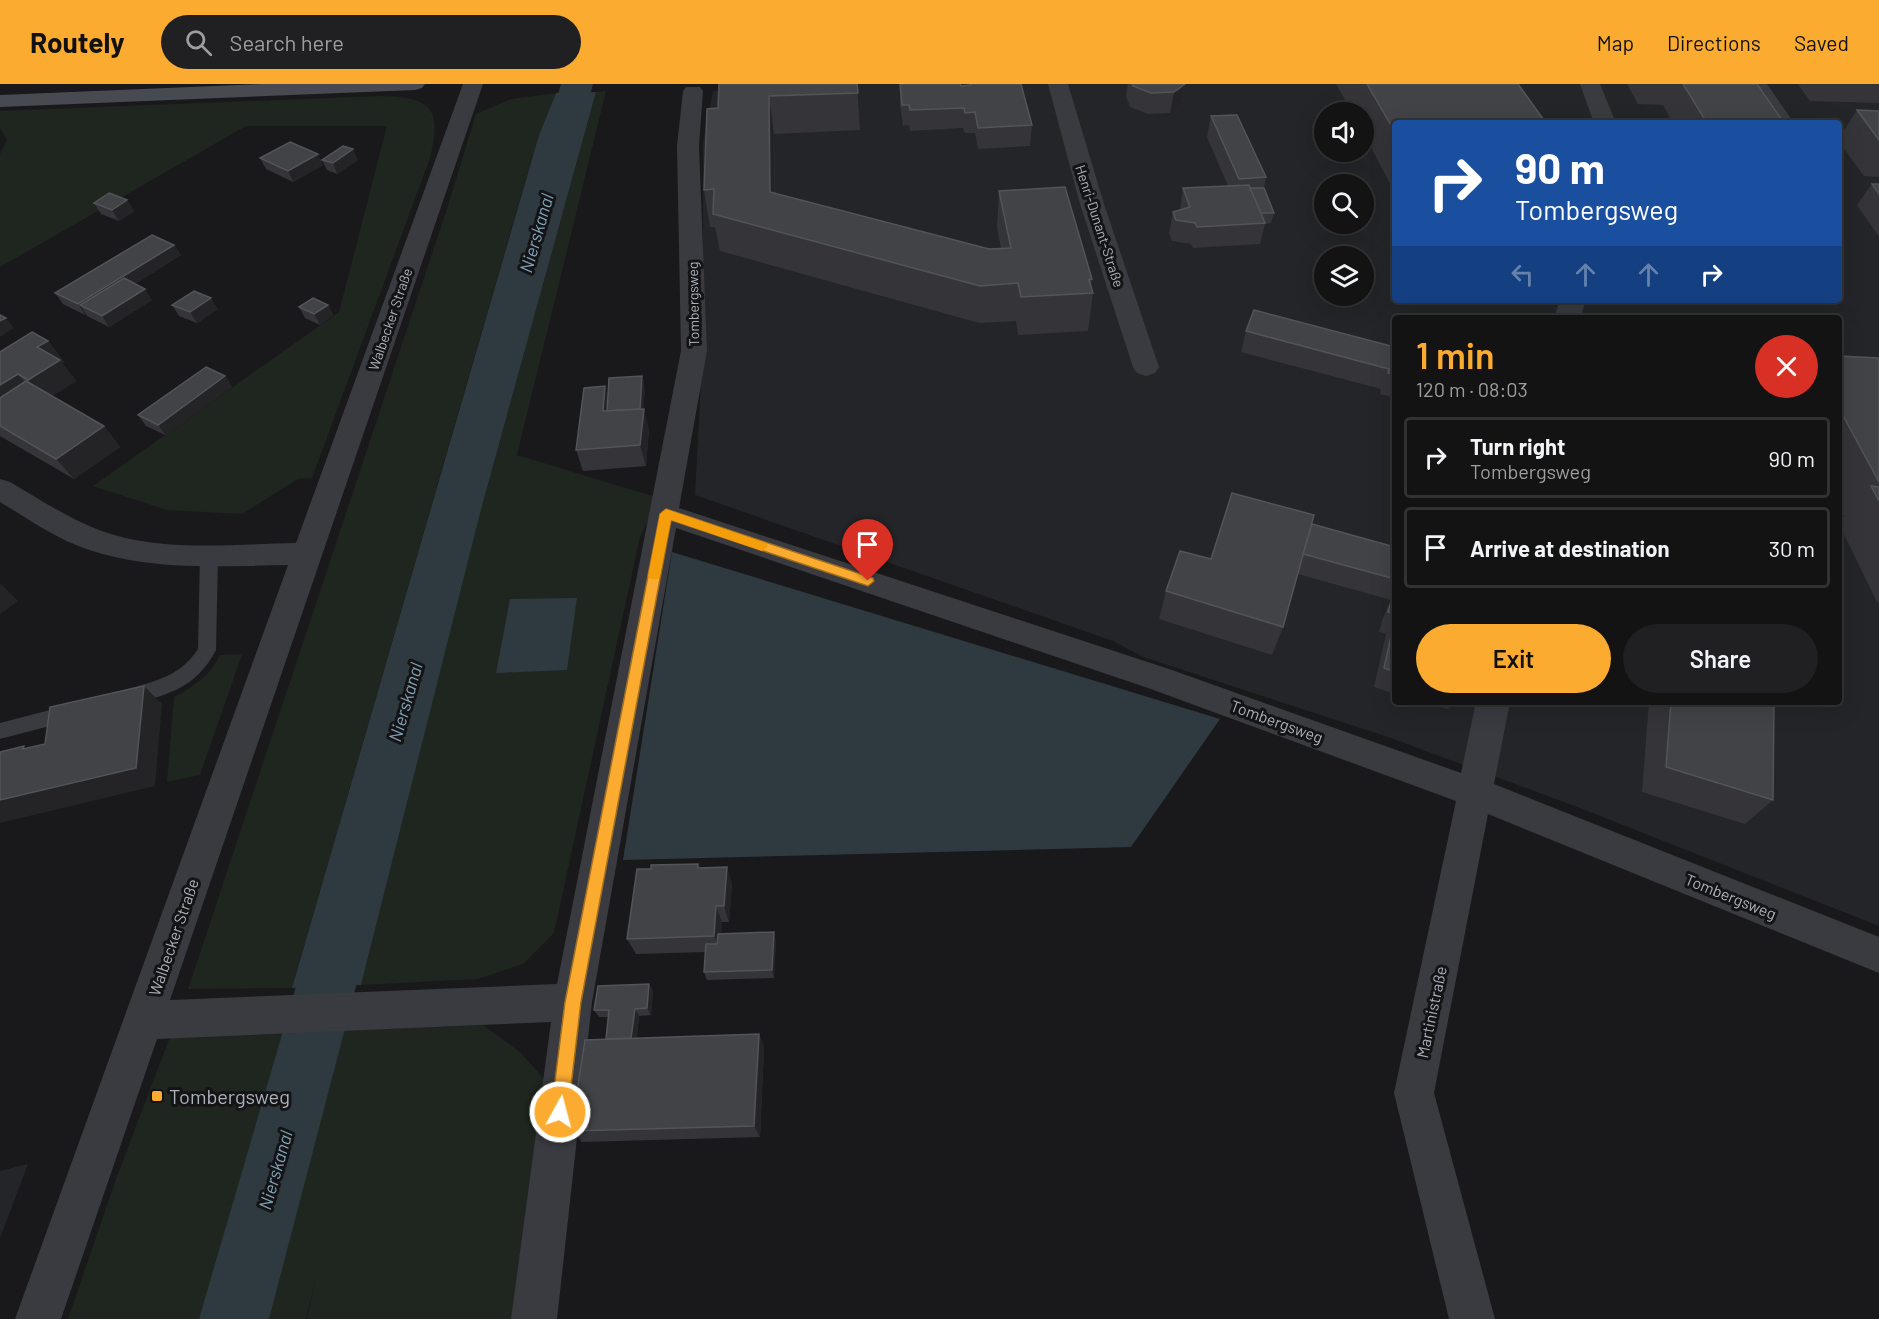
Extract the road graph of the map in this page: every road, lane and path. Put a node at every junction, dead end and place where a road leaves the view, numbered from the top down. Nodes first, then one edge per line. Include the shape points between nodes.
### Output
1 (415, 84) edge
2 (473, 84) edge
3 (1058, 84) edge
4 (1590, 84) edge
5 (1761, 84) edge
6 (693, 92) dead end
7 (0, 101) edge
8 (1604, 120) edge
9 (1786, 120) edge
10 (1146, 367) dead end
11 (0, 489) edge
12 (666, 514) junction
13 (307, 554) junction
14 (209, 555) junction
15 (111, 701) edge
16 (1492, 705) edge
17 (89, 707) edge
18 (0, 731) edge
19 (1476, 793) junction
20 (1879, 955) edge
21 (573, 1002) junction
22 (144, 1020) junction
23 (38, 1319) edge
24 (534, 1319) edge
25 (1472, 1319) edge

1 - 7 main road
2 - 13 street, Walbecker Straße
3 - 10 street, Henri-Dunant-Straße via 1092,204
4 - 8 street
5 - 9 lane
6 - 12 street, Tombergsweg via 688,146 694,351
11 - 14 street via 64,527 102,542
12 - 19 street, Tombergsweg via 1160,679
12 - 21 street, Tombergsweg
13 - 14 street
13 - 22 street, Walbecker Straße
14 - 15 lane via 207,650 200,664 191,675 176,683
16 - 19 street, Martinistraße
17 - 18 lane
19 - 20 street, Tombergsweg
19 - 25 street, Martinistraße via 1414,1093
21 - 22 street
21 - 24 street, Tombergsweg
22 - 23 street, Walbecker Straße

